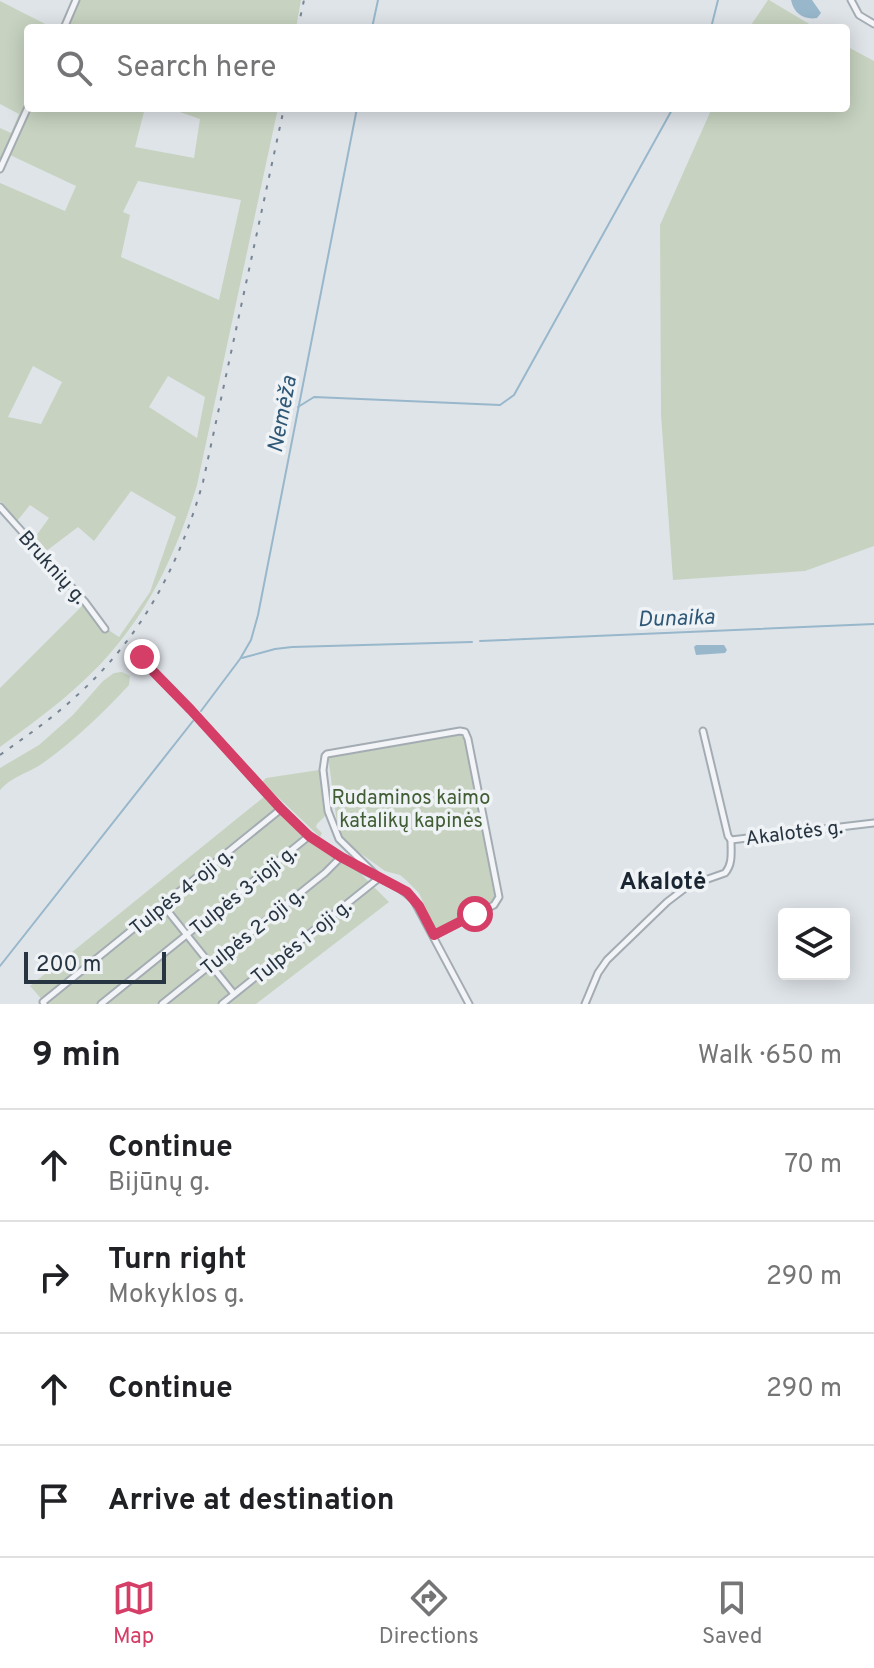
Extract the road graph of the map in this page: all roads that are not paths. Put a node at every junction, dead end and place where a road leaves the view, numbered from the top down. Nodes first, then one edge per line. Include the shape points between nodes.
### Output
1 (76, 0) edge
2 (851, 0) edge
3 (66, 24) edge
4 (874, 24) edge
5 (26, 112) edge
6 (0, 169) edge
7 (1, 509) edge
8 (105, 629) dead end
9 (142, 657) dead end
10 (703, 731) dead end
11 (281, 809) junction
12 (874, 823) edge
13 (309, 836) junction
14 (339, 839) junction
15 (731, 840) junction
16 (328, 848) junction
17 (341, 857) junction
18 (379, 878) junction
19 (163, 905) junction
20 (187, 935) junction
21 (434, 935) junction
22 (211, 965) junction
23 (234, 994) junction
24 (44, 1003) edge
25 (101, 1004) edge
26 (162, 1004) edge
27 (222, 1004) edge
28 (469, 1004) edge
29 (585, 1004) edge

1 - 3 street
2 - 4 street via 859,15
5 - 6 street
7 - 8 street, Bruknių g.
9 - 11 street
10 - 15 street, Akalotės g.
11 - 13 street
11 - 19 street, Tulpės 4-oji g.
12 - 15 street, Akalotės g.
13 - 16 street
13 - 20 street, Tulpės 3-ioji g.
14 - 16 street
14 - 18 street
14 - 21 street via 328,811 323,770 327,754 465,732 499,897 494,905
15 - 29 street via 725,873 688,886 667,902 603,965
16 - 17 street
17 - 18 street
17 - 22 street, Tulpės 2-oji g.
18 - 21 street via 407,892
18 - 23 street, Tulpės 1-oji g.
19 - 20 street
19 - 24 street, Tulpės 4-oji g.
20 - 22 street
20 - 25 street, Tulpės 3-ioji g.
21 - 28 street
22 - 23 street
22 - 26 street, Tulpės 2-oji g.
23 - 27 street, Tulpės 1-oji g.

